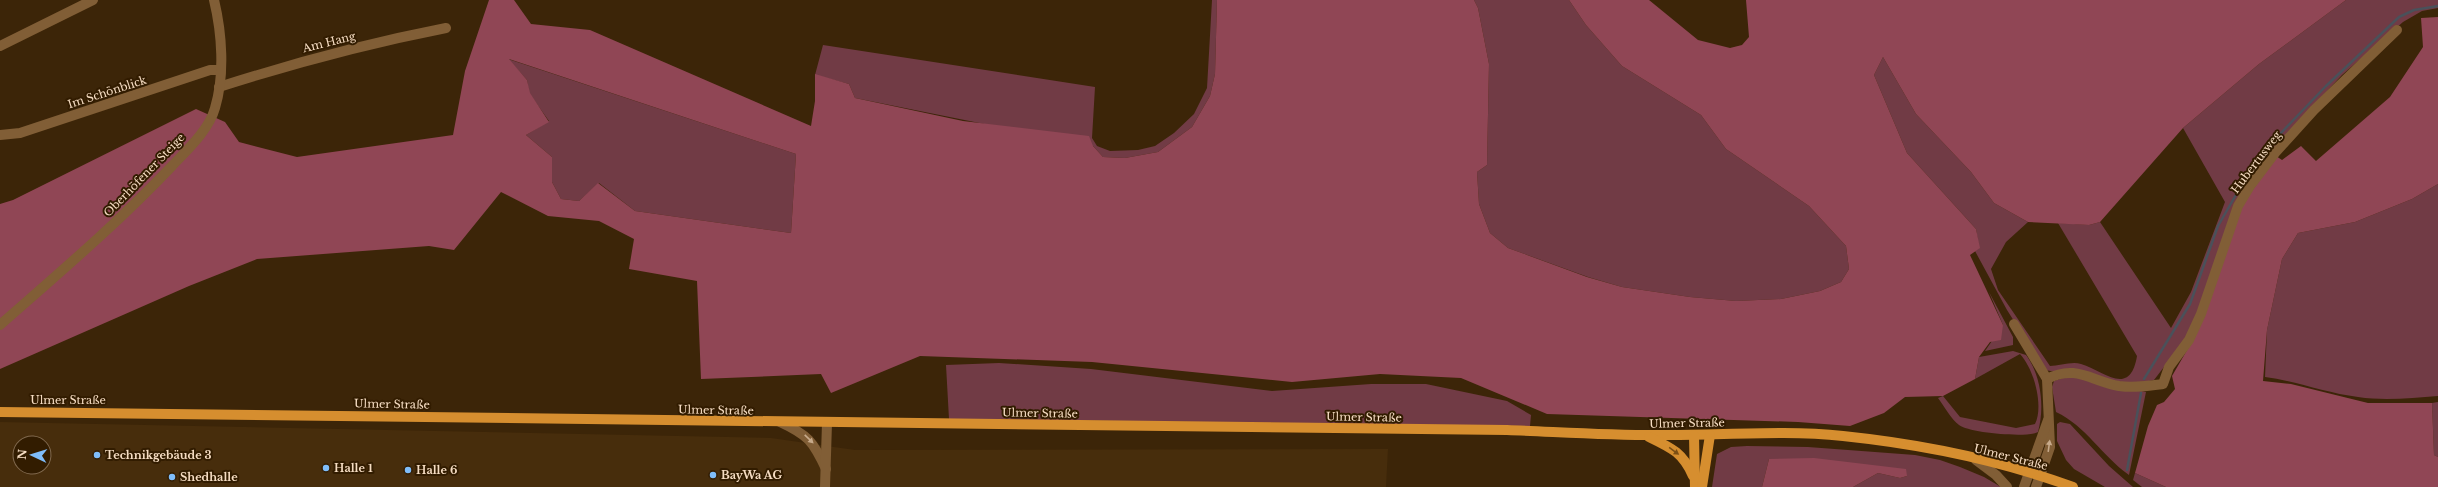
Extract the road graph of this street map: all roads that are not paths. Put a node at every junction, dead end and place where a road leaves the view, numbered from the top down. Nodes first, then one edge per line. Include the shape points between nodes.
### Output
1 (93, 0) edge
2 (214, 0) edge
3 (446, 28) dead end
4 (2397, 30) dead end
5 (0, 46) edge
6 (220, 70) junction
7 (219, 87) junction
8 (0, 135) edge
9 (2014, 324) dead end
10 (0, 325) edge
11 (2047, 379) junction
12 (0, 412) edge
13 (2050, 415) junction
14 (780, 422) junction
15 (827, 423) junction
16 (1694, 435) junction
17 (1710, 435) junction
18 (1646, 436) junction
19 (1976, 460) junction
20 (826, 469) junction
21 (2029, 472) junction
22 (2041, 475) junction
23 (1693, 476) junction
24 (825, 487) edge
25 (1694, 487) edge
26 (1702, 487) edge
27 (2007, 487) edge
28 (2024, 487) edge
29 (2036, 487) edge
30 (2073, 487) edge

1 - 5 street
2 - 6 street, Oberhöfener Steige via 220,27
3 - 7 street, Am Hang via 384,40
4 - 11 street, Hubertusweg via 2314,110 2250,186 2238,206 2198,321 2189,340 2169,367 2163,384 2118,386 2074,372 2059,373
6 - 7 street, Oberhöfener Steige
6 - 8 street, Im Schönblick via 210,70 20,133
7 - 10 street, Oberhöfener Steige via 215,109 192,145 130,210
9 - 11 street
11 - 13 street
12 - 14 main road, Ulmer Straße
13 - 21 street
22 -> 13 street via 2050,447
14 - 15 main road, Ulmer Straße
14 -> 20 street via 809,437
15 - 18 main road, Ulmer Straße via 1491,430
15 - 20 street
16 - 17 main road, Ulmer Straße
16 - 18 main road, Ulmer Straße
16 - 23 main road
17 - 19 main road, Ulmer Straße via 1842,436 1905,445
17 - 26 main road
18 -> 23 main road via 1673,449 1686,460
19 - 21 main road, Ulmer Straße
19 - 27 street
20 - 24 street
21 - 22 main road, Ulmer Straße
21 - 28 street
22 - 29 street
22 - 30 main road, Ulmer Straße
23 - 25 main road

